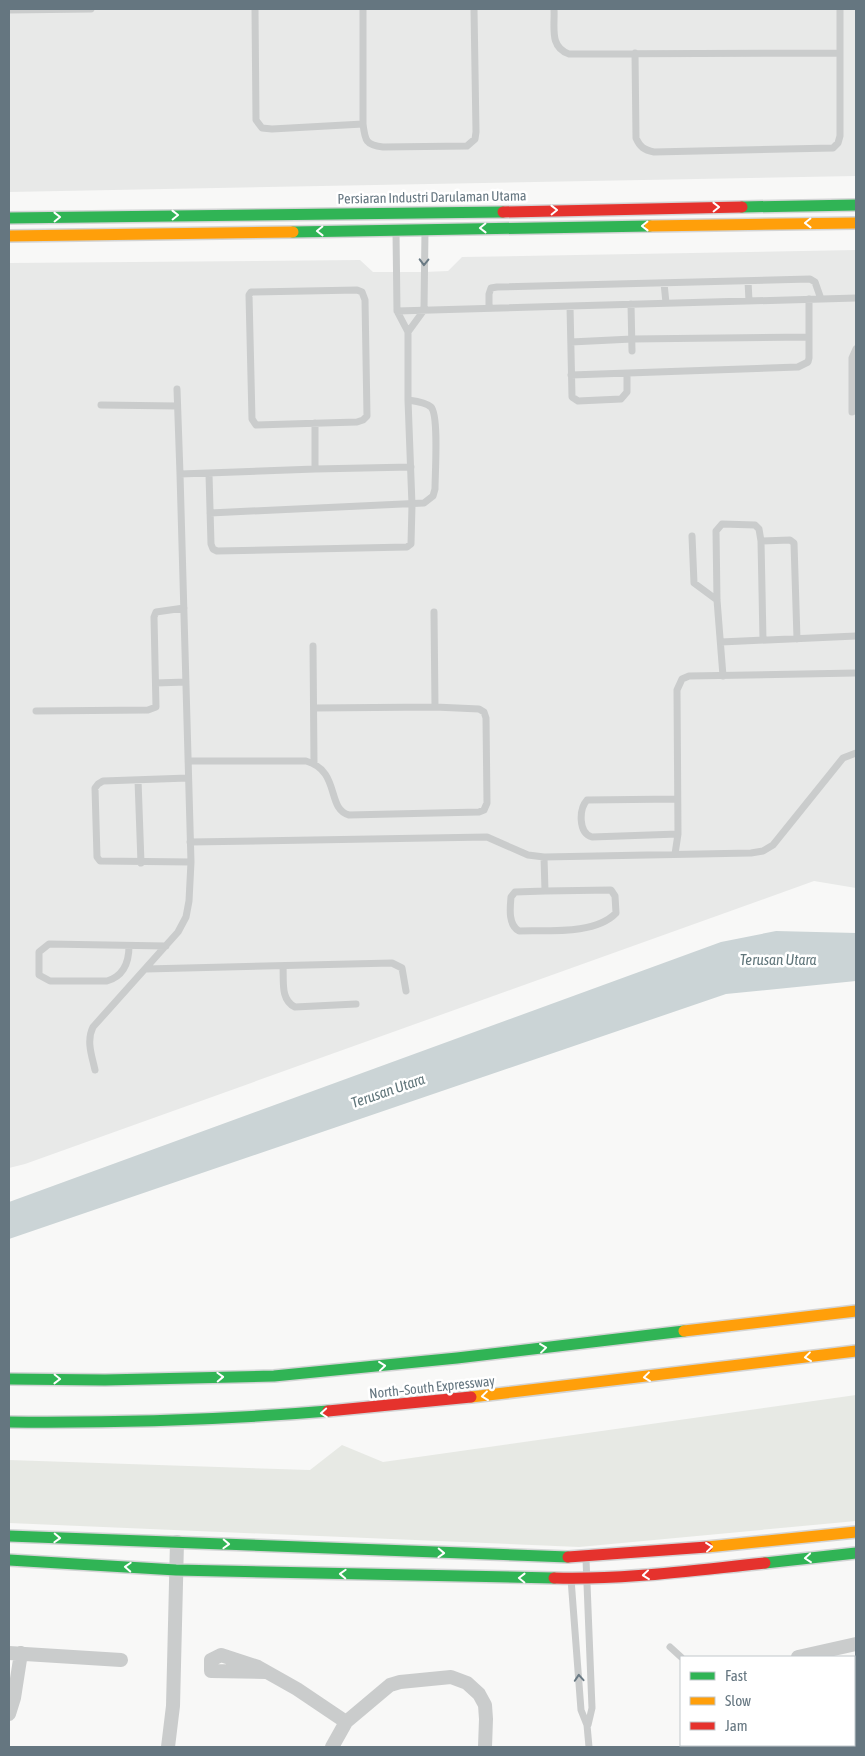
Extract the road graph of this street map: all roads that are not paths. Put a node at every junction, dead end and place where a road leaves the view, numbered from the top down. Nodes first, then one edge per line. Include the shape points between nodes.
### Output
1 (64, 9) edge
2 (91, 9) edge
3 (255, 9) edge
4 (363, 9) edge
5 (474, 9) edge
6 (554, 9) edge
7 (840, 9) edge
8 (9, 10) edge
9 (635, 53) junction
10 (840, 53) junction
11 (363, 124) junction
12 (856, 205) edge
13 (424, 213) junction
14 (396, 214) junction
15 (9, 218) edge
16 (856, 223) edge
17 (425, 229) junction
18 (396, 230) junction
19 (9, 236) edge
20 (748, 281) junction
21 (664, 283) junction
22 (856, 298) edge
23 (808, 299) junction
24 (821, 299) junction
25 (749, 301) junction
26 (666, 303) junction
27 (630, 304) junction
28 (570, 306) junction
29 (489, 308) junction
30 (424, 310) junction
31 (397, 311) junction
32 (408, 332) junction
33 (809, 338) junction
34 (632, 339) junction
35 (571, 342) junction
36 (856, 349) edge
37 (632, 351) dead end
38 (627, 374) junction
39 (571, 375) junction
40 (177, 389) dead end
41 (408, 400) junction
42 (854, 400) edge
43 (101, 405) dead end
44 (178, 406) junction
45 (852, 412) dead end
46 (315, 423) junction
47 (411, 467) junction
48 (315, 469) junction
49 (180, 474) junction
50 (209, 474) junction
51 (412, 505) junction
52 (210, 513) junction
53 (692, 536) dead end
54 (760, 541) junction
55 (717, 600) junction
56 (184, 608) junction
57 (434, 612) dead end
58 (856, 636) edge
59 (797, 639) junction
60 (763, 640) junction
61 (721, 642) junction
62 (313, 646) dead end
63 (856, 673) edge
64 (723, 676) junction
65 (186, 682) junction
66 (156, 683) junction
67 (314, 708) junction
68 (435, 708) junction
69 (36, 711) dead end
70 (856, 753) edge
71 (188, 761) junction
72 (314, 763) junction
73 (188, 778) junction
74 (138, 780) junction
75 (677, 799) junction
76 (678, 834) junction
77 (190, 842) junction
78 (676, 854) junction
79 (544, 857) junction
80 (191, 862) junction
81 (141, 863) junction
82 (546, 892) junction
83 (129, 946) junction
84 (166, 946) junction
85 (283, 966) junction
86 (146, 969) junction
87 (406, 991) dead end
88 (356, 1004) dead end
89 (95, 1070) dead end
90 (856, 1311) edge
91 (856, 1351) edge
92 (9, 1379) edge
93 (9, 1422) edge
94 (856, 1532) edge
95 (9, 1536) edge
96 (177, 1542) junction
97 (856, 1554) edge
98 (586, 1556) junction
99 (9, 1560) edge
100 (571, 1568) junction
101 (176, 1570) junction
102 (586, 1580) junction
103 (856, 1644) edge
104 (670, 1647) dead end
105 (15, 1653) edge
106 (680, 1656) edge
107 (802, 1656) edge
108 (121, 1660) dead end
109 (266, 1672) dead end
110 (9, 1714) edge
111 (346, 1722) junction
112 (588, 1725) junction
113 (168, 1747) edge
114 (332, 1747) edge
115 (485, 1747) edge
116 (589, 1747) edge

1 - 2 lane
1 - 8 lane
3 - 11 lane via 256,120 262,128
4 - 11 lane
5 - 11 lane via 476,132 472,143 467,146 374,146 365,137
6 - 9 lane via 555,43 560,51 569,54
7 - 10 lane
9 - 10 lane
9 - 10 lane via 636,138 639,146 654,152 833,148 840,136
13 -> 12 main road, Persiaran Industri Darulaman Utama
13 - 14 main road, Persiaran Industri Darulaman Utama
13 - 17 lane
15 -> 14 main road, Persiaran Industri Darulaman Utama
14 - 18 lane
16 -> 17 main road
17 - 18 main road
17 -> 30 lane
18 -> 19 main road
18 - 31 lane
20 - 21 lane
20 - 24 lane via 810,279 815,282
20 - 25 lane
21 - 26 lane
21 - 29 lane via 497,287 491,288
22 - 24 lane
23 - 24 lane
23 - 25 lane
23 - 33 lane
25 - 26 lane
26 - 27 lane
27 - 28 lane
27 - 34 lane
28 - 29 lane
28 - 35 lane
29 - 30 lane
30 - 31 lane
30 - 32 lane
31 - 32 lane
32 - 41 lane
33 - 34 lane
33 - 38 lane via 808,362 798,367
34 - 35 lane
34 - 37 lane
35 - 39 lane
36 - 42 lane via 852,358
38 - 39 lane
38 - 39 lane via 627,392 621,399 578,401 572,396
40 - 44 lane
41 - 47 lane
41 - 51 lane via 432,408 436,419 435,489 433,496 424,503
42 - 45 lane
43 - 44 lane
44 - 49 lane
46 - 46 lane via 357,422 367,416 365,300 362,292 252,292 249,295 252,419 256,425
46 - 48 lane
47 - 48 lane
47 - 51 lane
48 - 50 lane
49 - 50 lane
49 - 56 lane
50 - 52 lane
51 - 52 lane
51 - 52 lane via 411,544 406,546 217,551 211,544
53 - 55 lane via 694,583
54 - 55 lane via 755,525 722,524 718,527
54 - 59 lane via 790,540 794,543
54 - 60 lane
55 - 61 lane
56 - 65 lane
56 - 66 lane via 156,612
57 - 68 lane
58 - 59 lane
59 - 60 lane
60 - 61 lane
61 - 64 lane
62 - 67 lane
63 - 64 lane
64 - 75 lane via 688,676 679,683
65 - 66 lane
65 - 71 lane
66 - 69 lane via 157,704 152,709
67 - 68 lane
67 - 72 lane
68 - 72 lane via 479,709 484,712 488,804 484,810 342,813 328,777
70 - 78 lane via 843,758 783,834 763,851
71 - 72 lane
71 - 73 lane
73 - 74 lane
73 - 77 lane
74 - 81 lane
74 - 81 lane via 103,781 95,788 97,857 105,863
75 - 76 lane
75 - 76 lane via 588,800 584,804 582,830 592,837
76 - 78 lane
77 - 79 lane via 487,837 528,855
77 - 80 lane
78 - 79 lane
79 - 82 lane
80 - 81 lane
80 - 84 lane via 186,918
82 - 82 lane via 515,892 511,897 514,928 519,931 579,930 616,913 615,896 611,890
83 - 83 lane via 49,944 39,952 39,975 50,981 106,981 122,970 129,960
83 - 84 lane
84 - 86 lane
85 - 86 lane
85 - 87 lane via 392,963 402,968
85 - 88 lane via 288,1004 295,1007
86 - 89 lane via 89,1034
92 -> 90 main road, North–South Expressway via 274,1376
91 -> 93 main road, North–South Expressway via 348,1411 175,1421
98 -> 94 main road
95 -> 96 main road
96 -> 100 main road
96 - 101 street
97 -> 102 main road
98 - 100 main road
98 - 102 lane
101 -> 99 main road
100 -> 101 main road
100 - 102 main road
112 -> 100 lane via 581,1710
101 - 113 street via 173,1706
102 - 112 lane via 592,1708
103 - 107 street
104 - 106 lane
105 - 108 street
105 - 110 street via 14,1698
109 - 111 street
111 - 114 street
111 - 115 street via 390,1686 451,1677 467,1683 485,1705
112 - 116 lane

